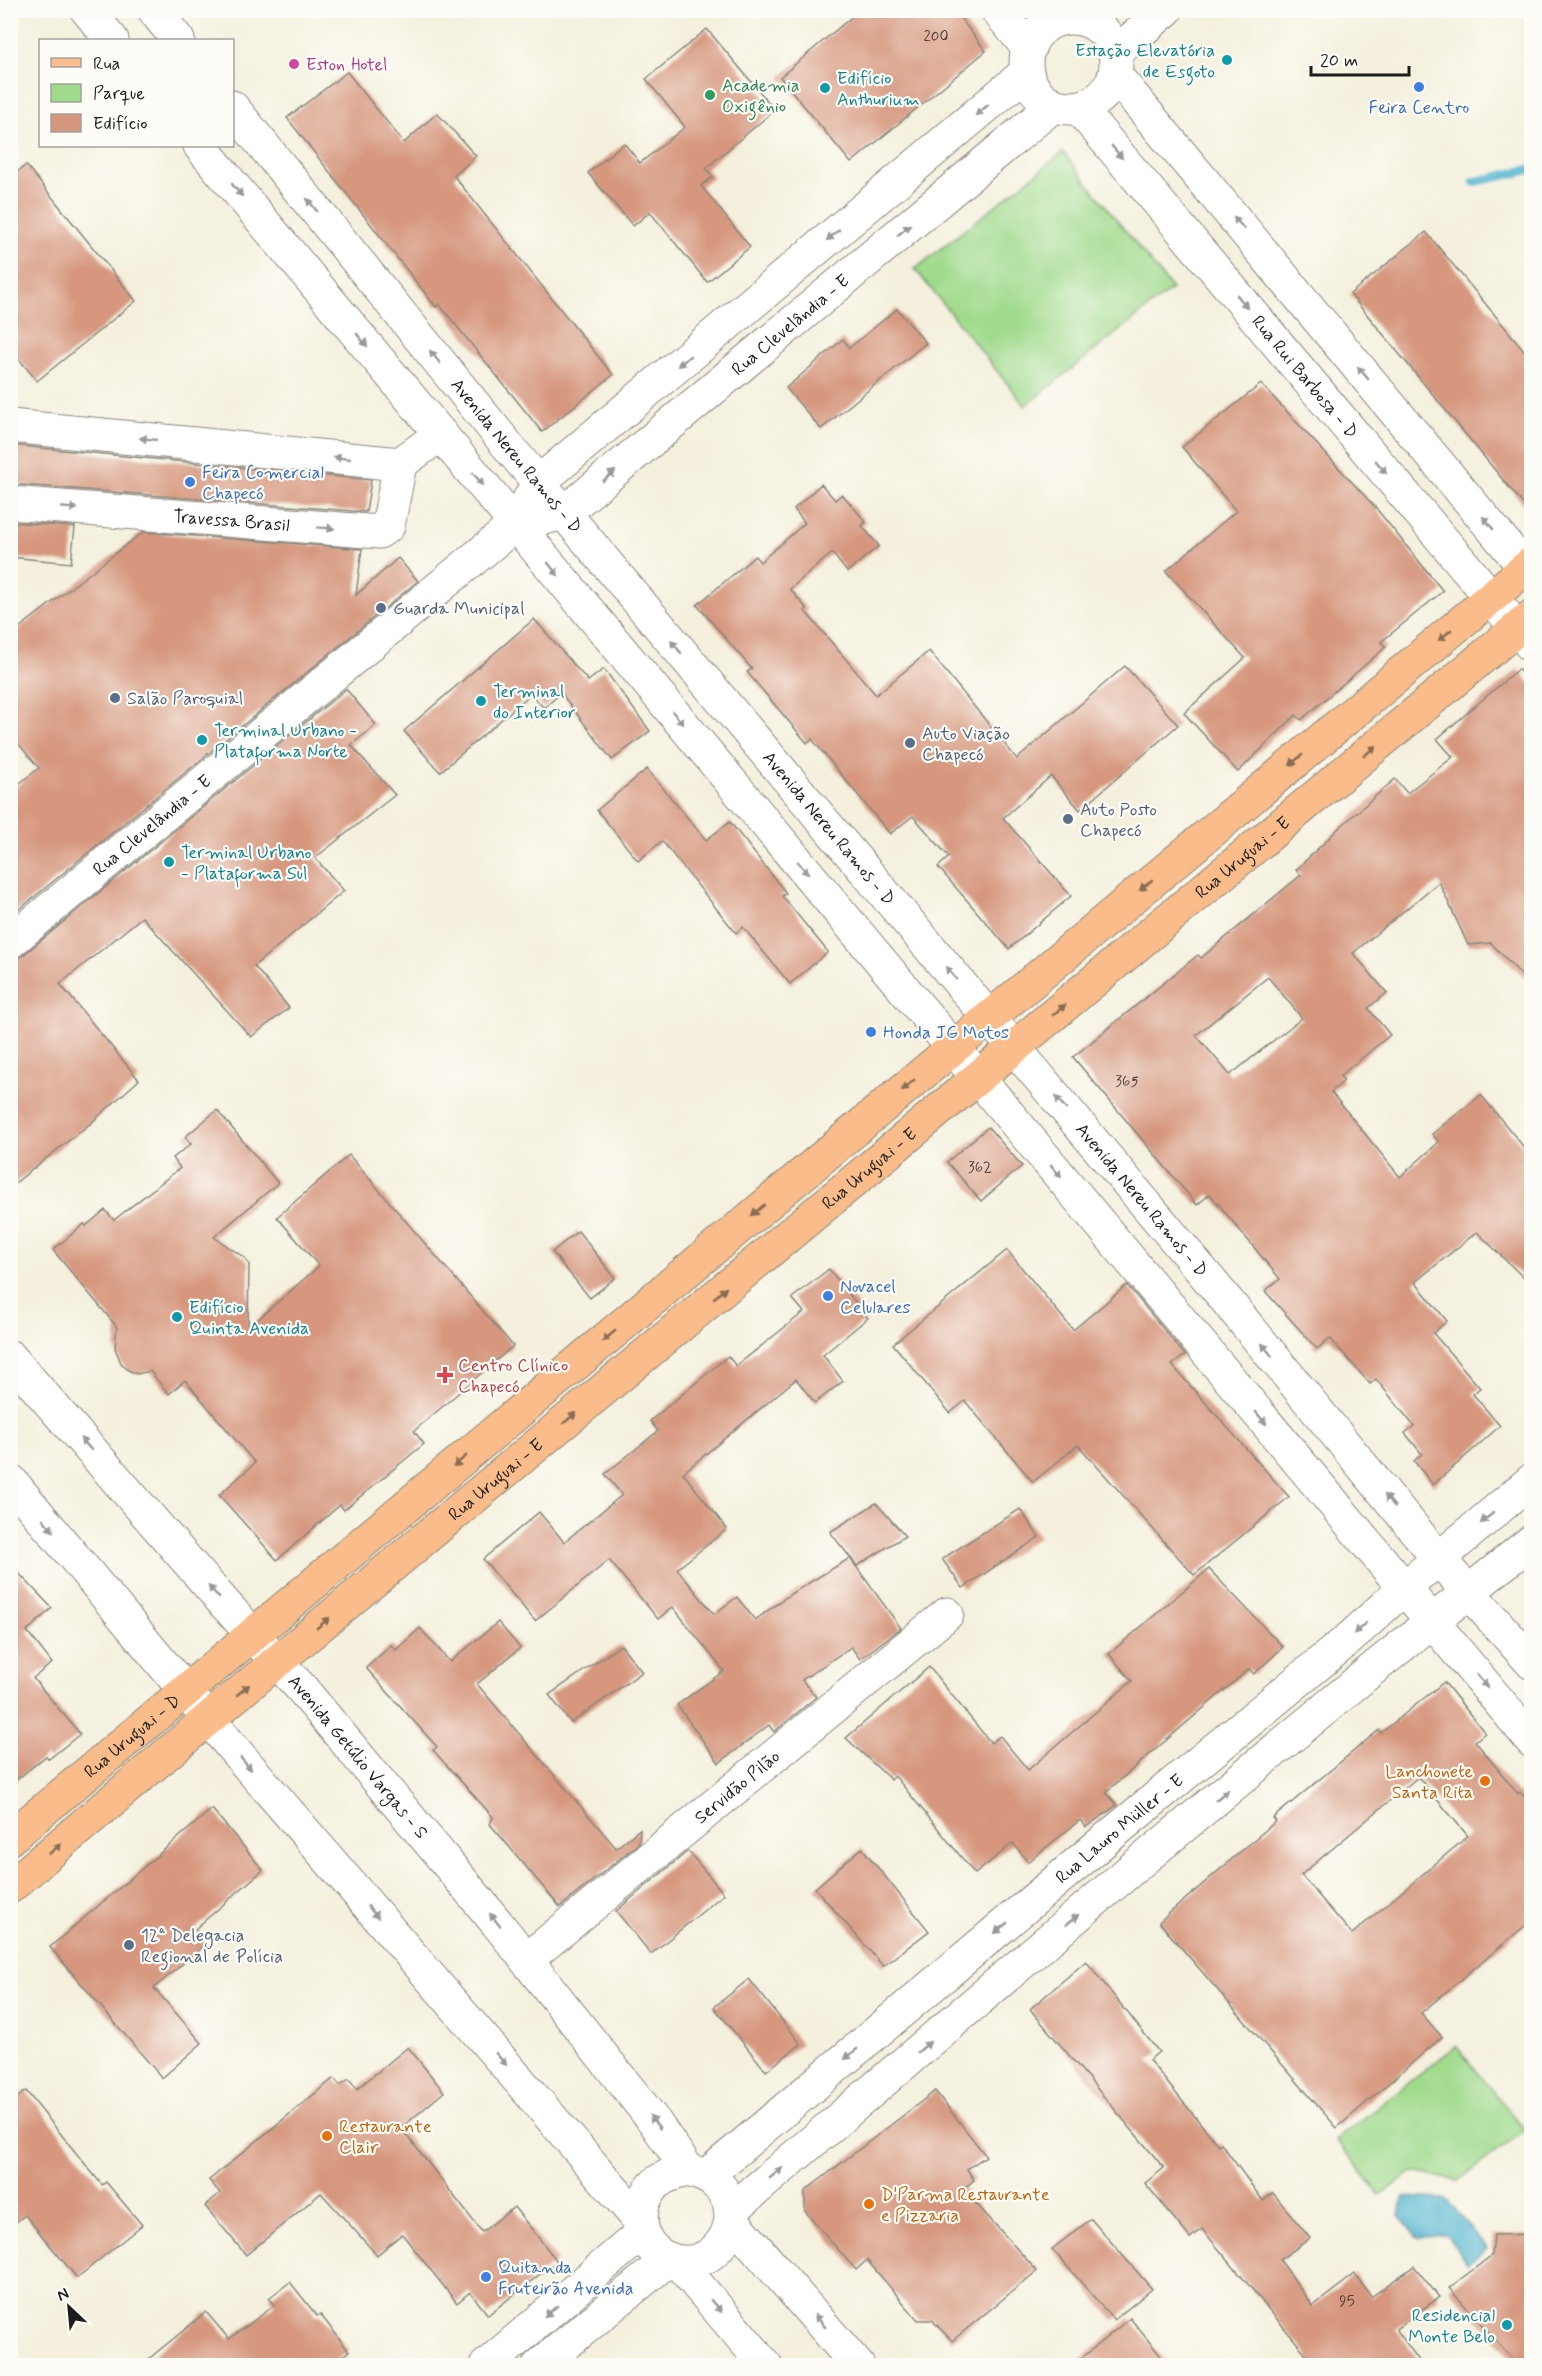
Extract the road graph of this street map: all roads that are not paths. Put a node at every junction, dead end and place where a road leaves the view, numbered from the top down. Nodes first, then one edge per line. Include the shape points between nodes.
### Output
1 (87, 10) edge
2 (154, 10) edge
3 (997, 10) edge
4 (1166, 10) edge
5 (1080, 15) edge
6 (111, 39) edge
7 (177, 39) edge
8 (1028, 61) junction
9 (1115, 64) junction
10 (1066, 106) junction
11 (234, 109) edge
12 (201, 147) edge
13 (1305, 302) junction
14 (1267, 331) junction
15 (10, 426) edge
16 (441, 434) junction
17 (400, 464) junction
18 (538, 483) junction
19 (10, 503) edge
20 (564, 513) junction
21 (516, 524) junction
22 (1529, 569) edge
23 (1490, 597) junction
24 (1526, 630) edge
25 (10, 942) edge
26 (988, 1018) junction
27 (953, 1048) junction
28 (1014, 1048) junction
29 (978, 1078) junction
30 (1222, 1296) junction
31 (1186, 1328) junction
32 (10, 1357) edge
33 (10, 1480) edge
34 (1532, 1480) edge
35 (1532, 1541) edge
36 (1433, 1552) junction
37 (1395, 1579) junction
38 (1474, 1598) junction
39 (947, 1614) dead end
40 (1437, 1629) junction
41 (254, 1634) junction
42 (279, 1661) junction
43 (1532, 1663) edge
44 (185, 1691) junction
45 (208, 1719) junction
46 (1532, 1741) edge
47 (10, 1838) edge
48 (10, 1887) edge
49 (526, 1960) junction
50 (697, 2173) junction
51 (731, 2216) junction
52 (642, 2227) junction
53 (673, 2260) junction
54 (486, 2366) edge
55 (538, 2366) edge
56 (766, 2366) edge
57 (858, 2366) edge

1 - 6 street
2 - 7 street
3 - 8 street
4 - 9 street
5 - 8 street via 1042,29 1034,38
5 - 9 street via 1105,34
8 - 10 street via 1036,92
8 -> 18 street, Rua Clevelândia - E
9 - 10 street via 1108,90 1100,98
13 -> 9 street
10 -> 14 street, Rua Rui Barbosa - D
20 -> 10 street, Rua Clevelândia - E
18 -> 11 street, Avenida Nereu Ramos - D
12 -> 16 street
13 - 14 street
22 -> 13 street
14 -> 23 street, Rua Rui Barbosa - D
17 -> 15 street
16 - 17 street
16 -> 21 street
19 -> 17 street, Travessa Brasil via 379,532 388,526
18 - 20 street, Avenida Nereu Ramos - D
18 - 21 street, Rua Clevelândia - E
20 - 21 street, Rua Clevelândia - E
26 -> 20 street, Avenida Nereu Ramos - D
21 - 25 street, Rua Clevelândia - E
21 -> 27 street
22 - 23 main road, Rua Uruguai - E
23 - 24 street, Rua Rui Barbosa - D
23 -> 26 main road, Rua Uruguai - E
28 -> 24 main road, Rua Uruguai - E
26 - 27 main road, Rua Uruguai - E
26 - 28 street, Avenida Nereu Ramos - D
27 - 29 street
27 -> 41 main road, Rua Uruguai - E
28 - 29 main road, Rua Uruguai - E
30 -> 28 street, Avenida Nereu Ramos - D
29 -> 31 street
42 -> 29 main road, Rua Uruguai - E
30 - 31 street
36 -> 30 street, Avenida Nereu Ramos - D
31 -> 37 street
41 -> 32 street, Avenida Getúlio Vargas - S
33 -> 44 street
34 -> 36 street, Rua Lauro Müller - E
35 - 38 street
36 - 37 street, Rua Lauro Müller - E
36 - 38 street, Avenida Nereu Ramos - D
37 - 40 street
37 -> 50 street, Rua Lauro Müller - E via 1350,1638
38 - 40 street
38 - 43 street
39 - 49 street, Servidão Pilão
40 -> 46 street
51 -> 40 street via 1133,1869
41 - 42 street, Avenida Getúlio Vargas - S
41 - 44 main road, Rua Uruguai - D
45 -> 42 main road, Rua Uruguai - E
49 -> 42 street, Avenida Getúlio Vargas - S
44 - 45 street
44 - 47 main road, Rua Uruguai - D
48 -> 45 main road, Rua Uruguai - D
45 -> 52 street
50 -> 49 street, Avenida Getúlio Vargas - S
50 - 51 street via 723,2190
50 - 52 street via 661,2179 642,2205
51 - 53 street via 728,2235 719,2248 693,2262
57 -> 51 street
52 - 53 street via 653,2249
52 -> 54 street
53 - 55 street
53 -> 56 street

